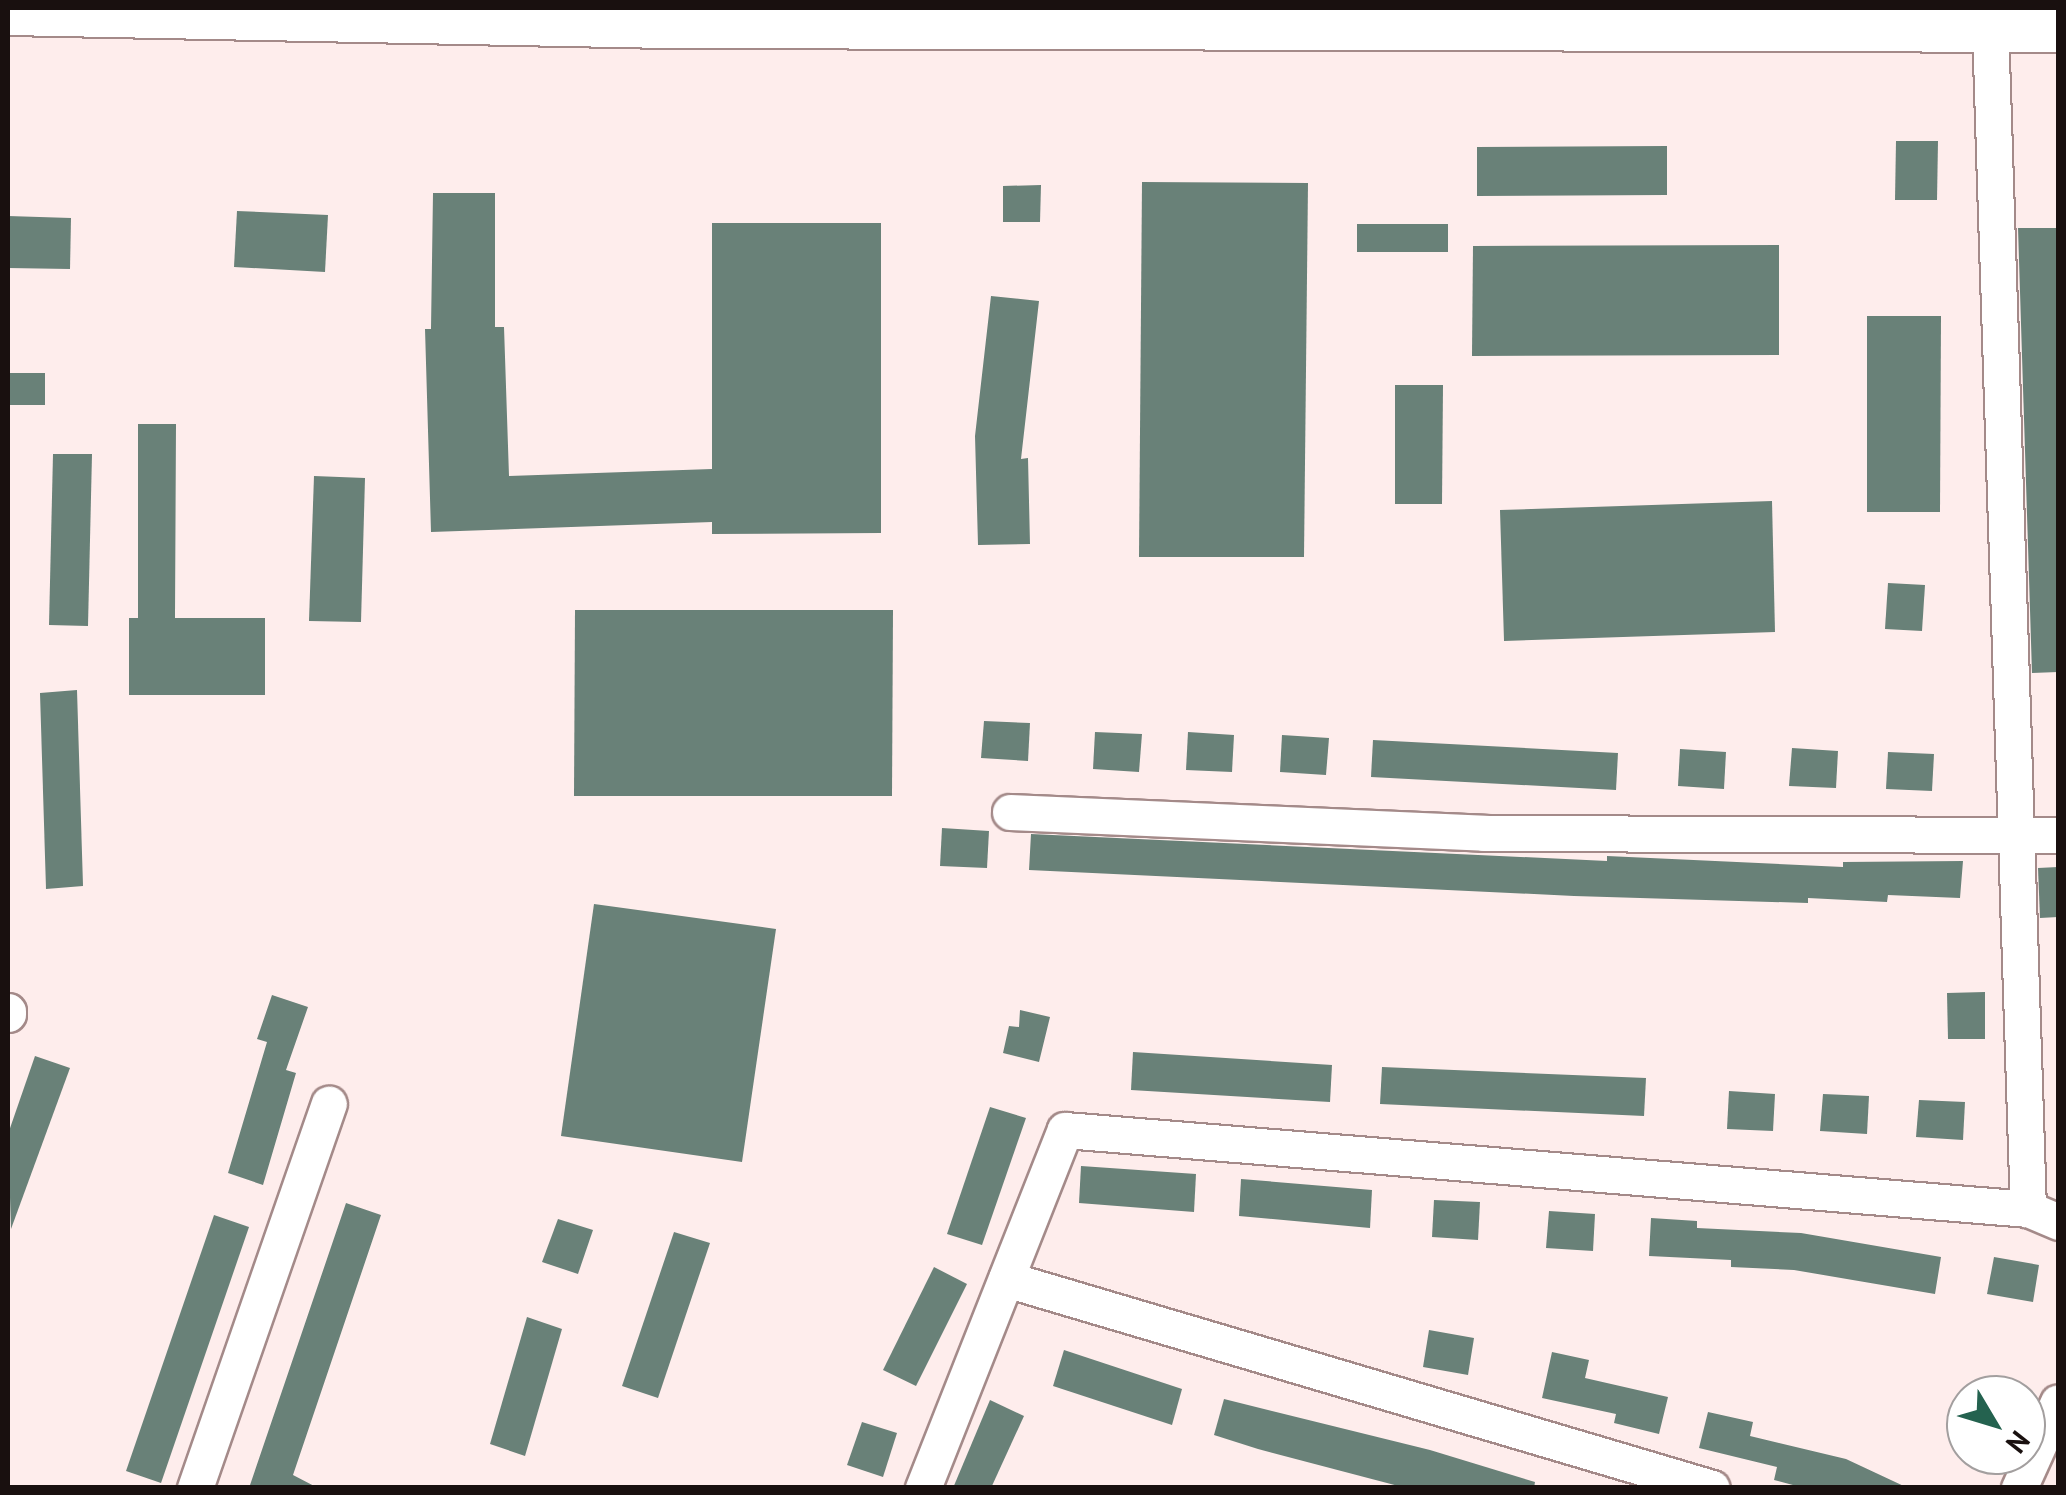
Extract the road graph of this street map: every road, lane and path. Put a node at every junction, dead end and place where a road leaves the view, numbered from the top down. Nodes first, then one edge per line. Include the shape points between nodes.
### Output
1 (8, 11) edge
2 (668, 16) edge
3 (1990, 27) junction
4 (2058, 28) edge
5 (1010, 812) dead end
6 (2058, 835) edge
7 (2016, 838) junction
8 (329, 1104) dead end
9 (2043, 1216) edge
10 (1006, 1279) junction
11 (2058, 1402) edge
12 (195, 1488) edge
13 (923, 1488) edge
14 (1712, 1488) edge
15 (2019, 1488) edge

1 - 2 main road
2 - 3 main road
3 - 4 main road
3 - 7 street
5 - 7 street via 1484,833
6 - 7 street
7 - 9 street
8 - 12 street
9 - 10 street via 1065,1130
10 - 13 street
10 - 14 street
11 - 15 street

